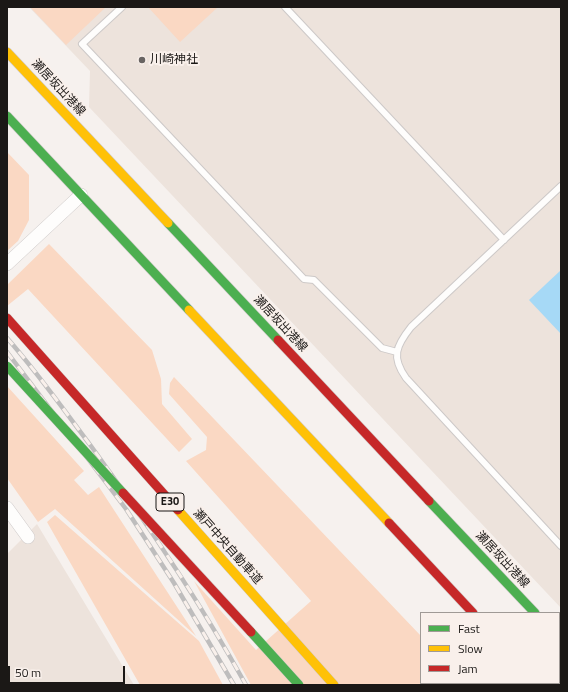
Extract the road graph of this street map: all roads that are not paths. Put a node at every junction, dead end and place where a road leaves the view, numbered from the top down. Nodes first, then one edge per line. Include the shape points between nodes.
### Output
1 (122, 7) edge
2 (285, 7) edge
3 (7, 52) edge
4 (7, 116) edge
5 (561, 186) edge
6 (81, 195) junction
7 (504, 240) junction
8 (7, 264) edge
9 (7, 318) edge
10 (397, 352) junction
11 (7, 366) edge
12 (7, 508) edge
13 (28, 537) dead end
14 (561, 546) edge
15 (472, 612) edge
16 (534, 612) edge
17 (299, 685) edge
18 (334, 685) edge

1 - 10 lane via 82,44 304,280 314,280 382,348
2 - 7 lane
3 - 16 main road, 瀬居坂出港線
4 - 6 main road
5 - 7 lane
6 - 8 street
6 - 15 main road
7 - 10 lane via 411,327
9 - 18 main road, 瀬戸中央自動車道 / E30
10 - 14 lane via 398,365 406,378
11 - 17 main road, E30, bridge
12 - 13 street

